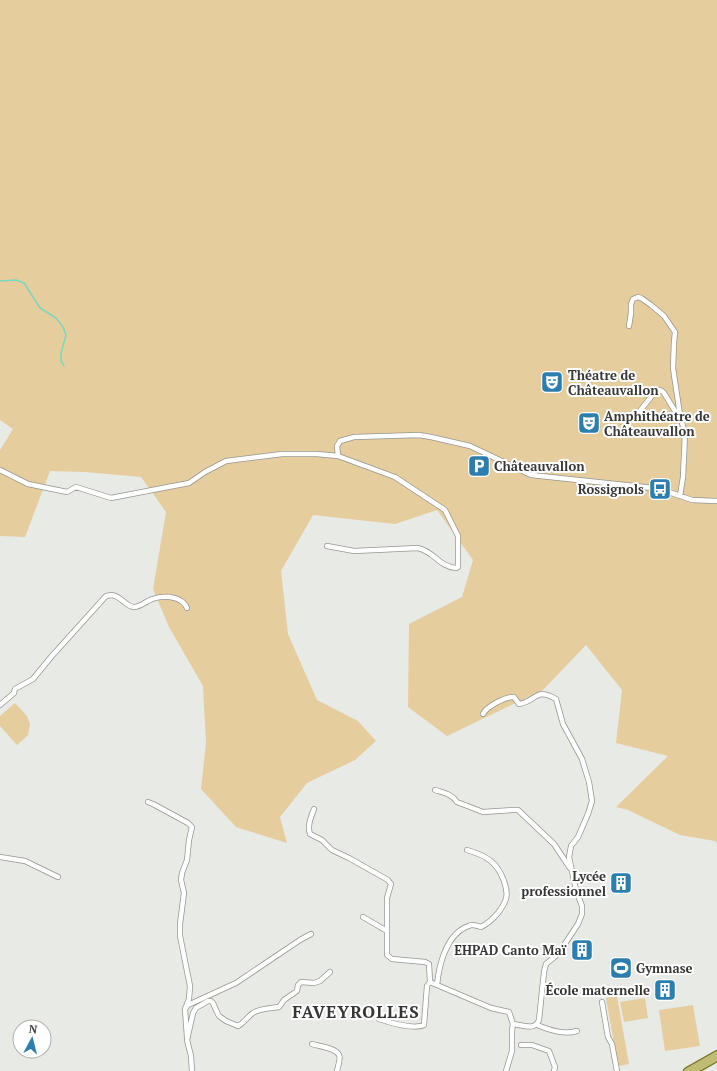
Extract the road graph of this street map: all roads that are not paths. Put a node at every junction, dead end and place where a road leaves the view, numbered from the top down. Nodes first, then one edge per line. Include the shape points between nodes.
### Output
1 (629, 326) dead end
2 (680, 416) junction
3 (625, 428) dead end
4 (338, 456) junction
5 (0, 470) edge
6 (680, 496) junction
7 (717, 501) edge
8 (327, 546) dead end
9 (187, 608) dead end
10 (0, 705) edge
11 (483, 714) dead end
12 (435, 790) dead end
13 (148, 802) dead end
14 (314, 809) dead end
15 (468, 850) dead end
16 (0, 857) edge
17 (572, 871) junction
18 (58, 877) dead end
19 (363, 917) dead end
20 (387, 931) junction
21 (312, 934) dead end
22 (330, 972) dead end
23 (430, 982) junction
24 (436, 985) junction
25 (602, 1002) dead end
26 (185, 1008) junction
27 (379, 1019) dead end
28 (513, 1024) junction
29 (537, 1025) junction
30 (577, 1031) dead end
31 (187, 1040) junction
32 (312, 1044) dead end
33 (521, 1045) dead end
34 (717, 1054) edge
35 (717, 1058) edge
36 (192, 1071) edge
37 (337, 1071) edge
38 (506, 1071) edge
39 (554, 1071) edge
40 (617, 1071) edge
41 (687, 1071) edge
42 (694, 1071) edge

1 - 2 street via 631,304 638,297 664,316 675,332 674,368
2 - 3 street via 664,393 658,390 634,417 628,420
2 - 6 street via 685,434
4 - 5 street via 282,454 226,461 189,484 110,498 76,487 67,492 28,484
4 - 6 street via 336,446 340,441 354,437 431,436 470,446 531,475 660,489
4 - 8 street via 395,477 445,510 458,536 458,567 445,566 429,552 418,548 354,551
6 - 7 street via 692,500
9 - 10 street via 182,601 173,598 154,598 135,607 116,596 106,596 33,679 16,689
11 - 17 street via 509,696 514,697 519,704 541,694 556,699 563,724 582,759 592,792 588,814 568,857
12 - 17 street via 450,794 457,802 483,812 518,810 554,844
13 - 26 street via 192,827 181,880 184,893 180,936 190,986
14 - 20 street via 309,822 310,834 322,840 332,850 391,884 387,898
15 - 24 street via 486,857 499,869 507,892 506,900 490,922 481,927 471,925 462,929 451,941 446,949
16 - 18 street via 25,861
17 - 29 street via 582,914 559,953 546,964
19 - 20 street
20 - 23 street via 387,955 392,959 429,964
21 - 26 street via 236,983
22 - 31 street via 320,981 301,982 297,990 279,1007 256,1011 238,1026 220,1016 214,1003 208,1001 196,1008 193,1013
23 - 24 street
23 - 27 street via 427,986 424,1025 401,1025
24 - 28 street via 491,1008 509,1012
25 - 40 street
26 - 31 street
28 - 29 street via 529,1027
28 - 38 street via 512,1051
29 - 30 street via 559,1032
31 - 36 street
32 - 37 street via 335,1050 339,1054
33 - 39 street via 532,1045 549,1051
34 - 41 main road
35 - 42 main road

